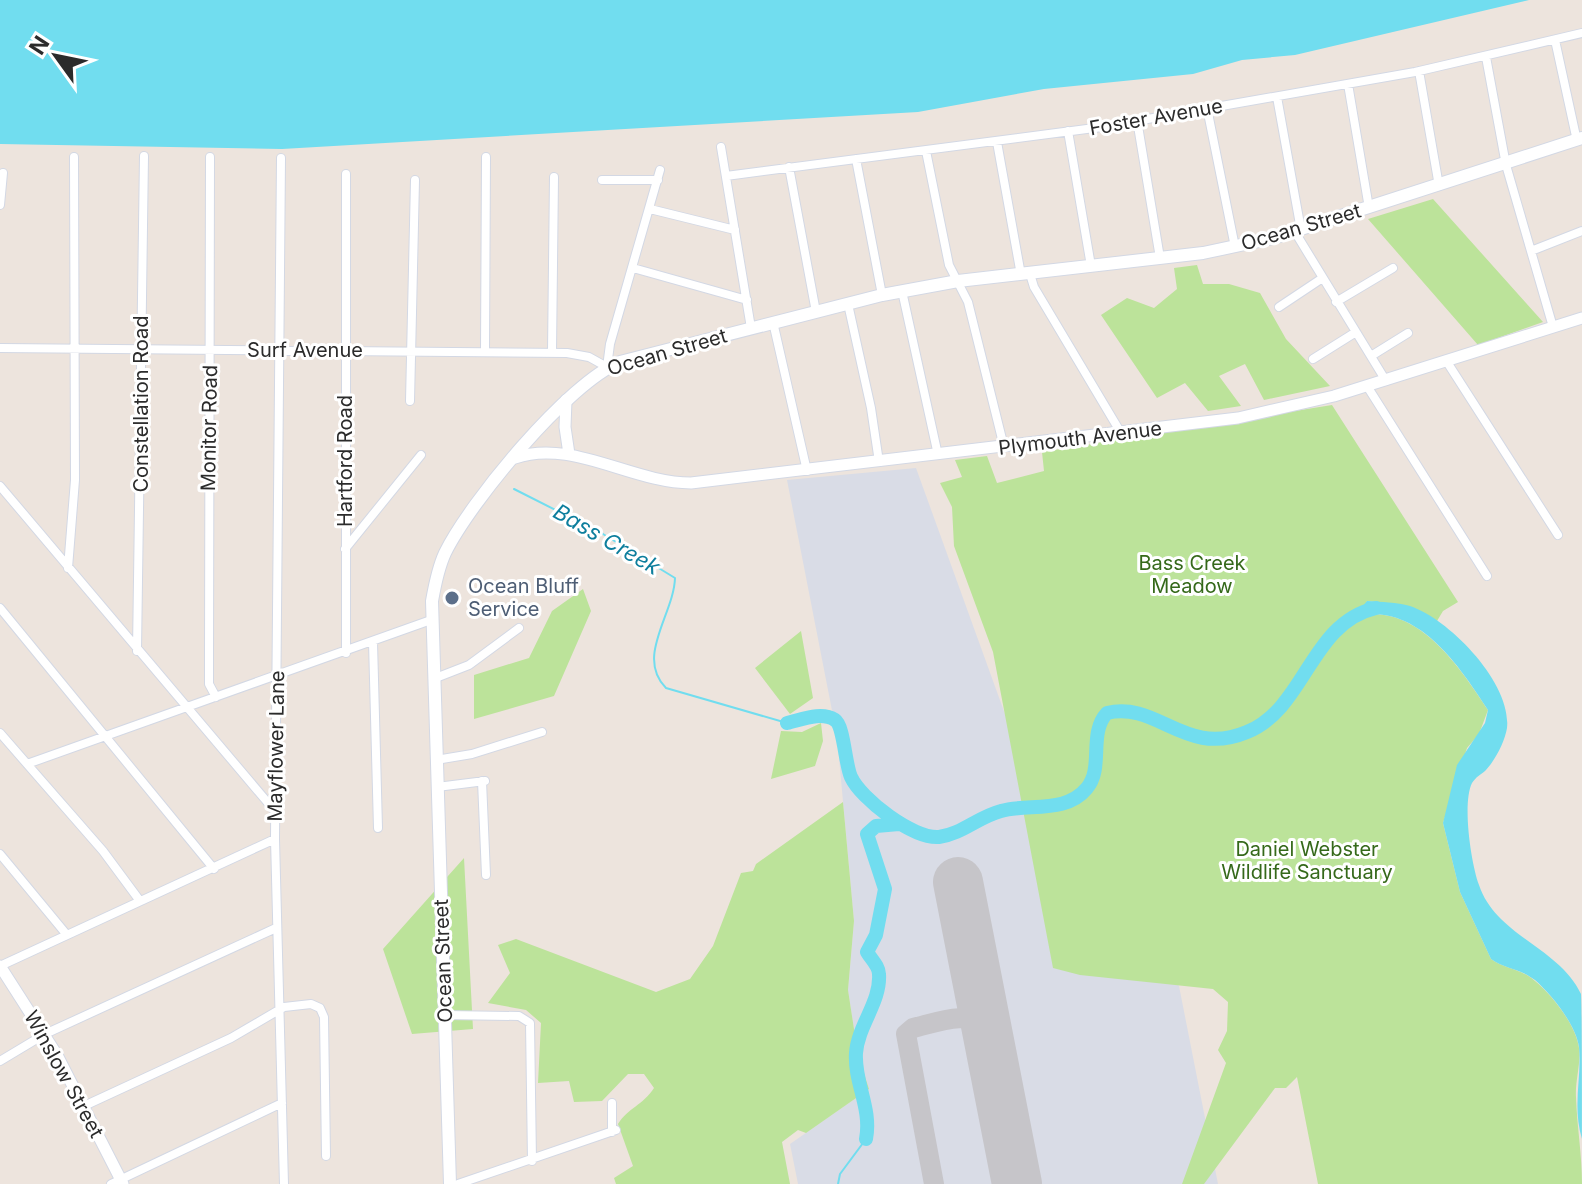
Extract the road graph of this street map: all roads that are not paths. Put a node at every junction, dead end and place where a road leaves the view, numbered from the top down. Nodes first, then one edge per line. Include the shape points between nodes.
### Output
1 (1582, 33) edge
2 (1555, 40) junction
3 (1486, 57) junction
4 (1419, 71) junction
5 (1348, 84) junction
6 (1277, 97) junction
7 (1207, 108) junction
8 (1137, 120) junction
9 (1068, 131) junction
10 (1580, 140) edge
11 (997, 142) junction
12 (721, 147) dead end
13 (926, 151) junction
14 (144, 156) dead end
15 (74, 157) dead end
16 (210, 157) dead end
17 (486, 157) dead end
18 (281, 158) dead end
19 (856, 159) junction
20 (1506, 165) junction
21 (789, 167) junction
22 (3, 173) dead end
23 (346, 174) dead end
24 (726, 176) junction
25 (554, 177) dead end
26 (415, 180) dead end
27 (602, 180) dead end
28 (1439, 186) junction
29 (0, 205) edge
30 (1369, 208) junction
31 (650, 209) junction
32 (735, 230) junction
33 (1298, 231) junction
34 (1582, 231) edge
35 (1235, 247) junction
36 (1531, 251) junction
37 (1160, 258) junction
38 (1091, 266) junction
39 (633, 268) junction
40 (1393, 268) dead end
41 (1025, 275) junction
42 (1321, 279) junction
43 (958, 281) junction
44 (902, 291) junction
45 (882, 295) junction
46 (747, 300) junction
47 (1336, 302) junction
48 (848, 304) junction
49 (1279, 307) dead end
50 (816, 312) junction
51 (1582, 318) edge
52 (773, 322) junction
53 (1553, 327) junction
54 (751, 328) junction
55 (1356, 332) junction
56 (1408, 333) dead end
57 (0, 348) edge
58 (72, 349) junction
59 (141, 349) junction
60 (210, 350) junction
61 (279, 350) junction
62 (345, 351) junction
63 (414, 351) junction
64 (485, 352) junction
65 (552, 352) junction
66 (1371, 356) junction
67 (1313, 359) dead end
68 (1447, 362) junction
69 (607, 367) junction
70 (1386, 381) junction
71 (1367, 386) junction
72 (566, 400) junction
73 (410, 401) dead end
74 (1121, 433) junction
75 (1004, 447) junction
76 (569, 454) junction
77 (421, 455) dead end
78 (938, 455) junction
79 (515, 458) junction
80 (879, 462) junction
81 (807, 471) junction
82 (0, 486) edge
83 (1558, 535) dead end
84 (345, 549) junction
85 (68, 568) junction
86 (1487, 576) dead end
87 (0, 608) edge
88 (431, 620) junction
89 (519, 628) dead end
90 (373, 642) junction
91 (137, 651) junction
92 (346, 653) junction
93 (277, 676) junction
94 (433, 679) junction
95 (216, 697) junction
96 (187, 707) junction
97 (542, 732) dead end
98 (0, 733) edge
99 (106, 737) junction
100 (436, 760) junction
101 (27, 764) junction
102 (437, 787) junction
103 (275, 811) junction
104 (378, 828) dead end
105 (275, 839) junction
106 (0, 854) edge
107 (214, 869) junction
108 (486, 875) dead end
109 (140, 901) junction
110 (276, 928) junction
111 (67, 935) junction
112 (0, 966) edge
113 (279, 1012) junction
114 (445, 1015) junction
115 (45, 1034) junction
116 (0, 1061) edge
117 (282, 1103) junction
118 (612, 1103) dead end
119 (84, 1106) junction
120 (326, 1156) dead end
121 (532, 1161) junction
122 (119, 1183) edge
123 (284, 1184) edge
124 (450, 1184) edge
125 (458, 1184) edge

1 - 2 street, Foster Avenue
2 - 3 street, Foster Avenue
2 - 10 street
3 - 4 street, Foster Avenue
3 - 20 street
4 - 5 street, Foster Avenue
4 - 28 street
5 - 6 street, Foster Avenue
5 - 30 street
6 - 7 street, Foster Avenue
6 - 33 street
7 - 8 street, Foster Avenue
7 - 35 street
8 - 9 street, Foster Avenue
8 - 37 street
9 - 11 street, Foster Avenue
9 - 38 street
10 - 20 main road, Ocean Street
11 - 13 street, Foster Avenue
11 - 41 street
12 - 24 street
13 - 19 street, Foster Avenue
13 - 43 street via 949,265
14 - 59 street, Constellation Road
15 - 58 street
16 - 60 street, Monitor Road
17 - 64 street
18 - 61 street, Mayflower Lane
19 - 21 street, Foster Avenue
19 - 45 street
20 - 28 main road, Ocean Street
20 - 36 street
21 - 24 street, Foster Avenue
21 - 50 street
22 - 29 street
23 - 62 street, Hartford Road
24 - 32 street
25 - 65 street
26 - 63 street
27 - 31 street via 659,175
28 - 30 main road, Ocean Street
30 - 33 main road, Ocean Street
31 - 32 street
31 - 39 street
32 - 46 street
33 - 35 main road, Ocean Street
33 - 42 street
34 - 36 street
35 - 37 main road, Ocean Street
36 - 53 street
37 - 38 main road, Ocean Street
38 - 41 main road, Ocean Street
39 - 46 street
39 - 69 street
40 - 47 street
41 - 43 main road, Ocean Street
41 - 74 street
42 - 47 street
42 - 49 street
43 - 44 main road, Ocean Street
43 - 75 street via 968,302
44 - 45 main road, Ocean Street
44 - 78 street
45 - 48 main road, Ocean Street
46 - 54 street
47 - 55 street
48 - 50 main road, Ocean Street
48 - 80 street
50 - 52 main road, Ocean Street
51 - 53 street, Plymouth Avenue
52 - 54 main road, Ocean Street
52 - 81 street
53 - 68 street, Plymouth Avenue
54 - 69 main road, Ocean Street
55 - 66 street
55 - 67 street
56 - 66 street
57 - 58 street, Surf Avenue
58 - 59 street, Surf Avenue
58 - 85 street via 75,480
59 - 60 street, Surf Avenue
59 - 91 street, Constellation Road
60 - 61 street, Surf Avenue
60 - 95 street, Monitor Road via 209,684
61 - 62 street, Surf Avenue
61 - 93 street, Mayflower Lane
62 - 63 street, Surf Avenue
62 - 84 street, Hartford Road
63 - 64 street, Surf Avenue
63 - 73 street
64 - 65 street, Surf Avenue
65 - 69 street, Surf Avenue via 581,354
66 - 70 street
68 - 70 street, Plymouth Avenue
68 - 83 street
69 - 72 main road, Ocean Street
70 - 71 street, Plymouth Avenue
71 - 74 street, Plymouth Avenue via 1238,418
71 - 86 street
72 - 76 street
72 - 79 main road, Ocean Street
74 - 75 street, Plymouth Avenue
75 - 78 street, Plymouth Avenue
76 - 79 street, Plymouth Avenue
76 - 81 street, Plymouth Avenue via 673,483
77 - 84 street
78 - 80 street, Plymouth Avenue
79 - 88 main road, Ocean Street via 446,552
80 - 81 street, Plymouth Avenue
82 - 85 street
84 - 92 street, Hartford Road
85 - 91 street
87 - 99 street
88 - 90 street
88 - 94 main road, Ocean Street
89 - 94 street via 469,665
90 - 92 street
90 - 104 street
91 - 96 street
92 - 93 street
93 - 95 street
93 - 103 street, Mayflower Lane
94 - 100 main road, Ocean Street
95 - 96 street
96 - 99 street
96 - 103 street
97 - 100 street
98 - 101 street
99 - 101 street
99 - 107 street
100 - 102 main road, Ocean Street
101 - 109 street
102 - 108 street via 484,781
102 - 114 main road, Ocean Street
103 - 105 street, Mayflower Lane
105 - 107 street, Mayflower Lane
105 - 110 street
106 - 111 street
107 - 109 street, Mayflower Lane
109 - 111 street, Mayflower Lane
110 - 113 street
110 - 115 street
111 - 112 street, Mayflower Lane
112 - 115 street, Winslow Street
113 - 117 street
113 - 119 street
113 - 120 street via 311,1004 324,1014
114 - 121 street via 519,1016 530,1023
114 - 124 main road, Ocean Street
115 - 116 street
115 - 119 street, Winslow Street
117 - 122 street
117 - 123 street
118 - 121 street via 614,1131
119 - 122 street, Winslow Street
121 - 125 street

